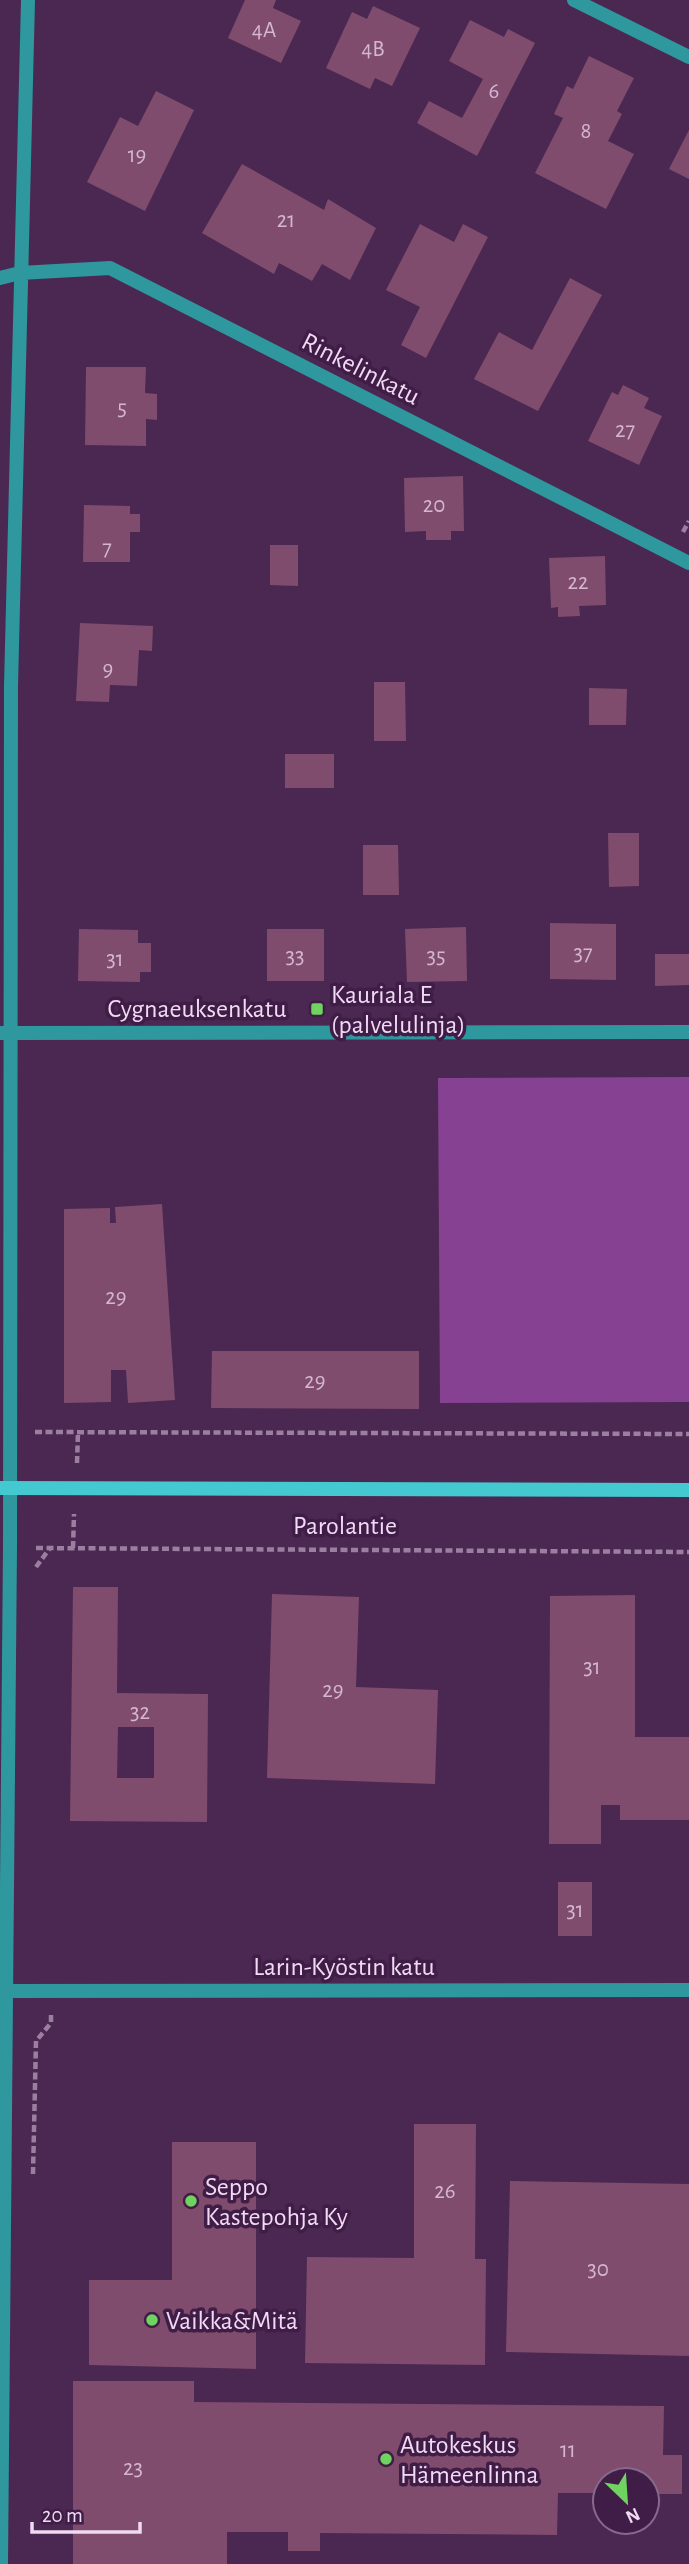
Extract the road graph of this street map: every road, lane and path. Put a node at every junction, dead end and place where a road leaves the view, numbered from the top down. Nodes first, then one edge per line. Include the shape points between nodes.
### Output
1 (28, 0) edge
2 (574, 0) edge
3 (689, 57) edge
4 (20, 273) junction
5 (0, 278) edge
6 (689, 563) edge
7 (689, 1032) edge
8 (5, 1033) edge
9 (9, 1432) junction
10 (689, 1434) edge
11 (5, 1488) edge
12 (689, 1490) edge
13 (10, 1547) junction
14 (50, 1548) junction
15 (689, 1552) edge
16 (34, 1570) dead end
17 (689, 1990) edge
18 (3, 1991) edge
19 (52, 1991) junction
20 (33, 2179) dead end
21 (1, 2564) edge

1 - 4 street
2 - 3 street
4 - 5 street, Rinkelinkatu
4 - 6 street, Rinkelinkatu via 110,268
4 - 8 street
7 - 8 street, Cygnaeuksenkatu
8 - 9 street
9 - 10 path
9 - 11 street
11 - 12 main road, Parolantie
11 - 13 street
13 - 14 path, Parolantie
13 - 18 street
14 - 15 path, Parolantie
14 - 16 path
17 - 19 street, Larin-Kyöstin katu
18 - 19 street, Larin-Kyöstin katu
18 - 21 street
19 - 20 path via 51,2023 36,2041

